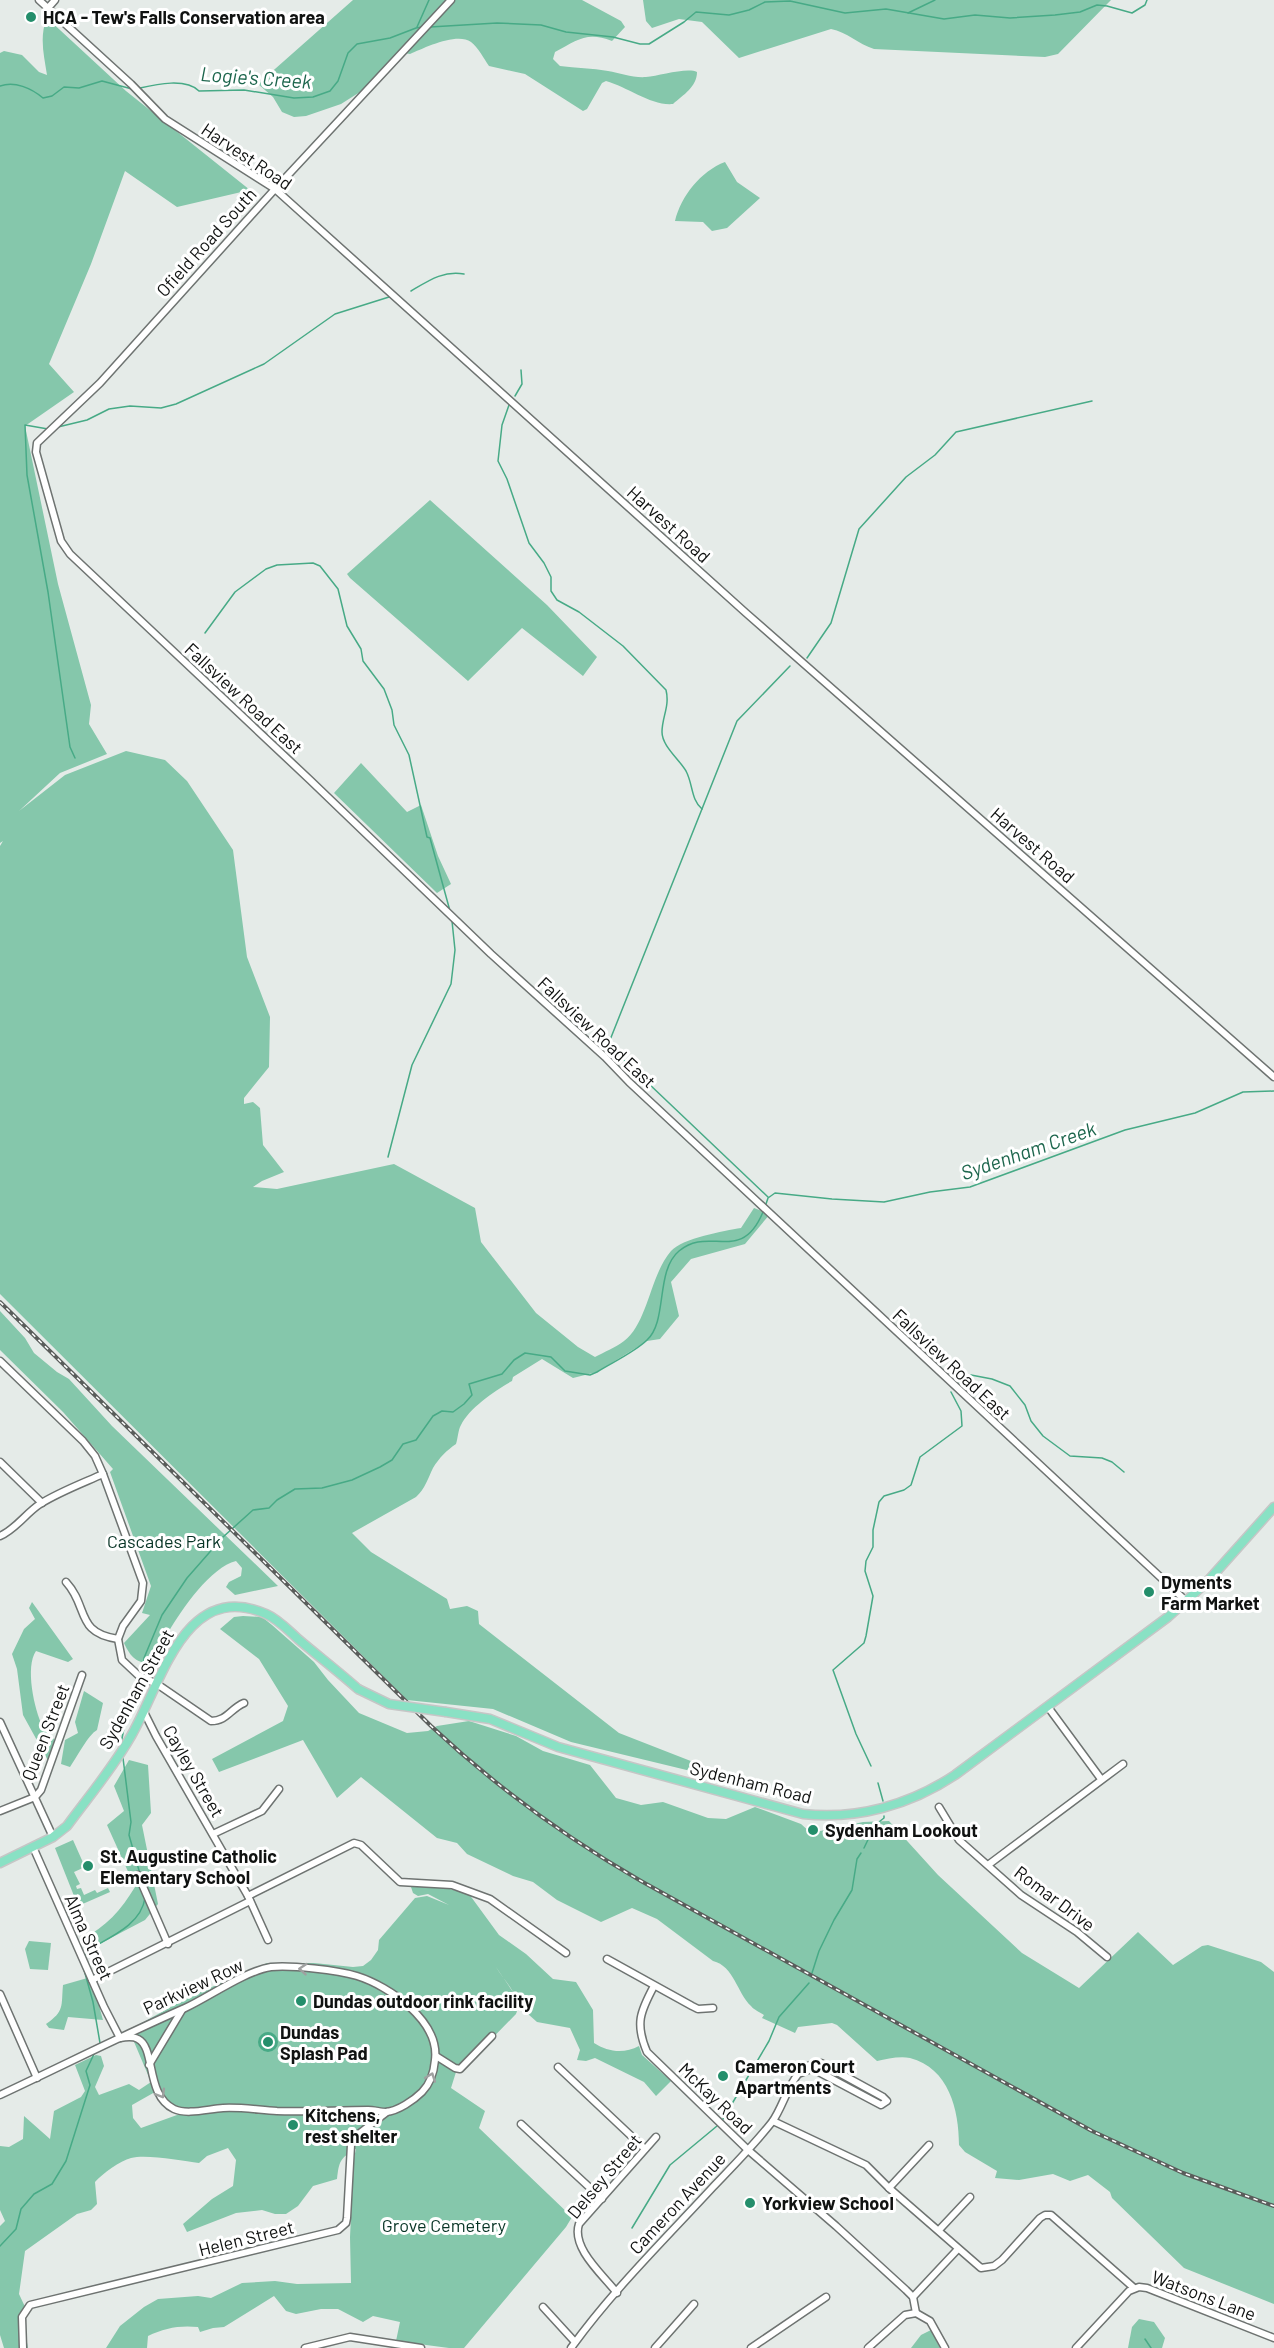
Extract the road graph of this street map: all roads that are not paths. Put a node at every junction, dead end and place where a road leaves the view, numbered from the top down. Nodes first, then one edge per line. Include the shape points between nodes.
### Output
1 (39, 0) edge
2 (55, 0) edge
3 (451, 0) edge
4 (48, 8) junction
5 (275, 189) junction
6 (36, 453) joint
7 (1274, 1077) edge
8 (0, 1361) edge
9 (0, 1462) edge
10 (103, 1474) junction
11 (42, 1503) junction
12 (1274, 1507) edge
13 (0, 1536) edge
14 (66, 1582) dead end
15 (1186, 1601) junction
16 (118, 1639) junction
17 (320, 1657) joint
18 (82, 1675) dead end
19 (157, 1684) junction
20 (244, 1703) dead end
21 (1048, 1707) junction
22 (144, 1712) junction
23 (0, 1722) edge
24 (1123, 1764) dead end
25 (1101, 1779) junction
26 (279, 1789) dead end
27 (35, 1797) junction
28 (939, 1807) dead end
29 (0, 1811) edge
30 (213, 1834) junction
31 (53, 1837) junction
32 (33, 1847) junction
33 (0, 1863) edge
34 (988, 1865) junction
35 (138, 1875) dead end
36 (249, 1899) junction
37 (268, 1940) dead end
38 (168, 1944) junction
39 (566, 1953) dead end
40 (1107, 1956) dead end
41 (607, 1959) dead end
42 (92, 1980) junction
43 (654, 1986) junction
44 (0, 1994) edge
45 (712, 2008) dead end
46 (183, 2009) junction
47 (492, 2036) dead end
48 (120, 2038) junction
49 (436, 2056) junction
50 (149, 2065) junction
51 (558, 2067) dead end
52 (798, 2074) junction
53 (37, 2078) junction
54 (0, 2095) edge
55 (387, 2112) junction
56 (773, 2121) junction
57 (521, 2124) dead end
58 (656, 2137) dead end
59 (928, 2145) dead end
60 (645, 2149) junction
61 (748, 2150) junction
62 (889, 2188) junction
63 (970, 2197) dead end
64 (602, 2199) junction
65 (939, 2230) junction
66 (958, 2249) junction
67 (1134, 2288) junction
68 (617, 2293) junction
69 (826, 2297) dead end
70 (913, 2297) junction
71 (694, 2304) dead end
72 (543, 2307) dead end
73 (916, 2313) junction
74 (1274, 2338) edge
75 (573, 2345) edge
76 (324, 2346) edge
77 (23, 2348) edge
78 (305, 2348) edge
79 (421, 2348) edge
80 (655, 2348) edge
81 (752, 2348) edge
82 (868, 2348) edge
83 (945, 2348) edge
84 (1077, 2348) edge

1 - 4 street, Harvest Road
2 - 4 street
3 - 5 street, Ofield Road South
4 - 5 street, Harvest Road via 165,119
5 - 6 street, Ofield Road South via 100,383 37,443
5 - 7 street, Harvest Road via 703,575
6 - 15 street, Fallsview Road East via 61,541 70,554 491,954
8 - 10 street via 83,1441
9 - 11 street
10 - 11 street
10 - 16 street via 143,1583 141,1601
11 - 13 street
12 - 15 main road, Sydenham Road
14 - 16 street via 91,1629
15 - 21 main road, Sydenham Road
16 - 19 street via 119,1653 126,1665
17 - 19 main road, Sydenham Street via 264,1613 224,1609 198,1619 189,1629
17 - 21 main road, Sydenham Road, bridge via 358,1689 389,1704 490,1719 558,1747 803,1814 825,1816 879,1809 936,1788
18 - 27 street, Queen Street
19 - 20 street via 212,1721 225,1718
19 - 22 main road, Sydenham Street
21 - 25 street
22 - 30 street, Cayley Street
22 - 31 main road, Sydenham Street via 112,1766 67,1826
23 - 27 street
24 - 25 street
25 - 34 street
26 - 30 street via 262,1811
27 - 29 street, Queen Street
27 - 31 street
28 - 34 street, Romar Drive via 959,1840
30 - 36 street, Cayley Street
31 - 32 main road, Sydenham Street
32 - 33 main road, Sydenham Street
32 - 42 street, Alma Street
34 - 40 street, Romar Drive via 1021,1895
35 - 38 street
36 - 37 street, Cayley Street
36 - 38 street
36 - 39 street via 354,1843 400,1882 452,1885 490,1899
38 - 42 street
41 - 43 street
42 - 48 street, Alma Street
43 - 45 street via 698,2008
43 - 61 street, McKay Road via 640,2020 640,2035 647,2052
44 - 53 street
46 - 48 street, Parkview Row
49 -> 46 street, Parkview Row via 424,2021 395,1996 356,1976 280,1967 261,1970
46 - 50 street
47 - 49 street via 460,2069
48 - 50 street via 134,2037 143,2043
48 - 53 street, Parkview Row
55 -> 49 street, Helen Street via 425,2090
50 -> 55 street via 161,2098 180,2111 226,2108
51 - 60 street
52 - 52 street via 815,2070 881,2105 887,2101 821,2063 811,2063
52 - 56 street, Cameron Avenue
53 - 54 street, Parkview Row
55 - 77 street, Helen Street via 356,2136 350,2148 347,2218 338,2230 35,2304 27,2307 22,2317
56 - 61 street, Cameron Avenue
56 - 62 street via 867,2165
57 - 64 street
58 - 60 street, Delsey Street
59 - 62 street
60 - 64 street, Delsey Street
61 - 68 street, Cameron Avenue
61 - 70 street, McKay Road
62 - 65 street
63 - 65 street
64 - 68 street, Delsey Street via 579,2224 578,2241
65 - 66 street
66 - 67 street via 981,2268 994,2266 1040,2218 1051,2215
66 - 70 street
67 - 74 street, Watsons Lane via 1159,2292
67 - 84 street, Watsons Lane
68 - 75 street, Cameron Avenue
69 - 81 street
70 - 73 street
71 - 80 street
72 - 75 street
73 - 82 street via 905,2315
73 - 83 street via 930,2321
76 - 78 street
76 - 79 street via 358,2337

